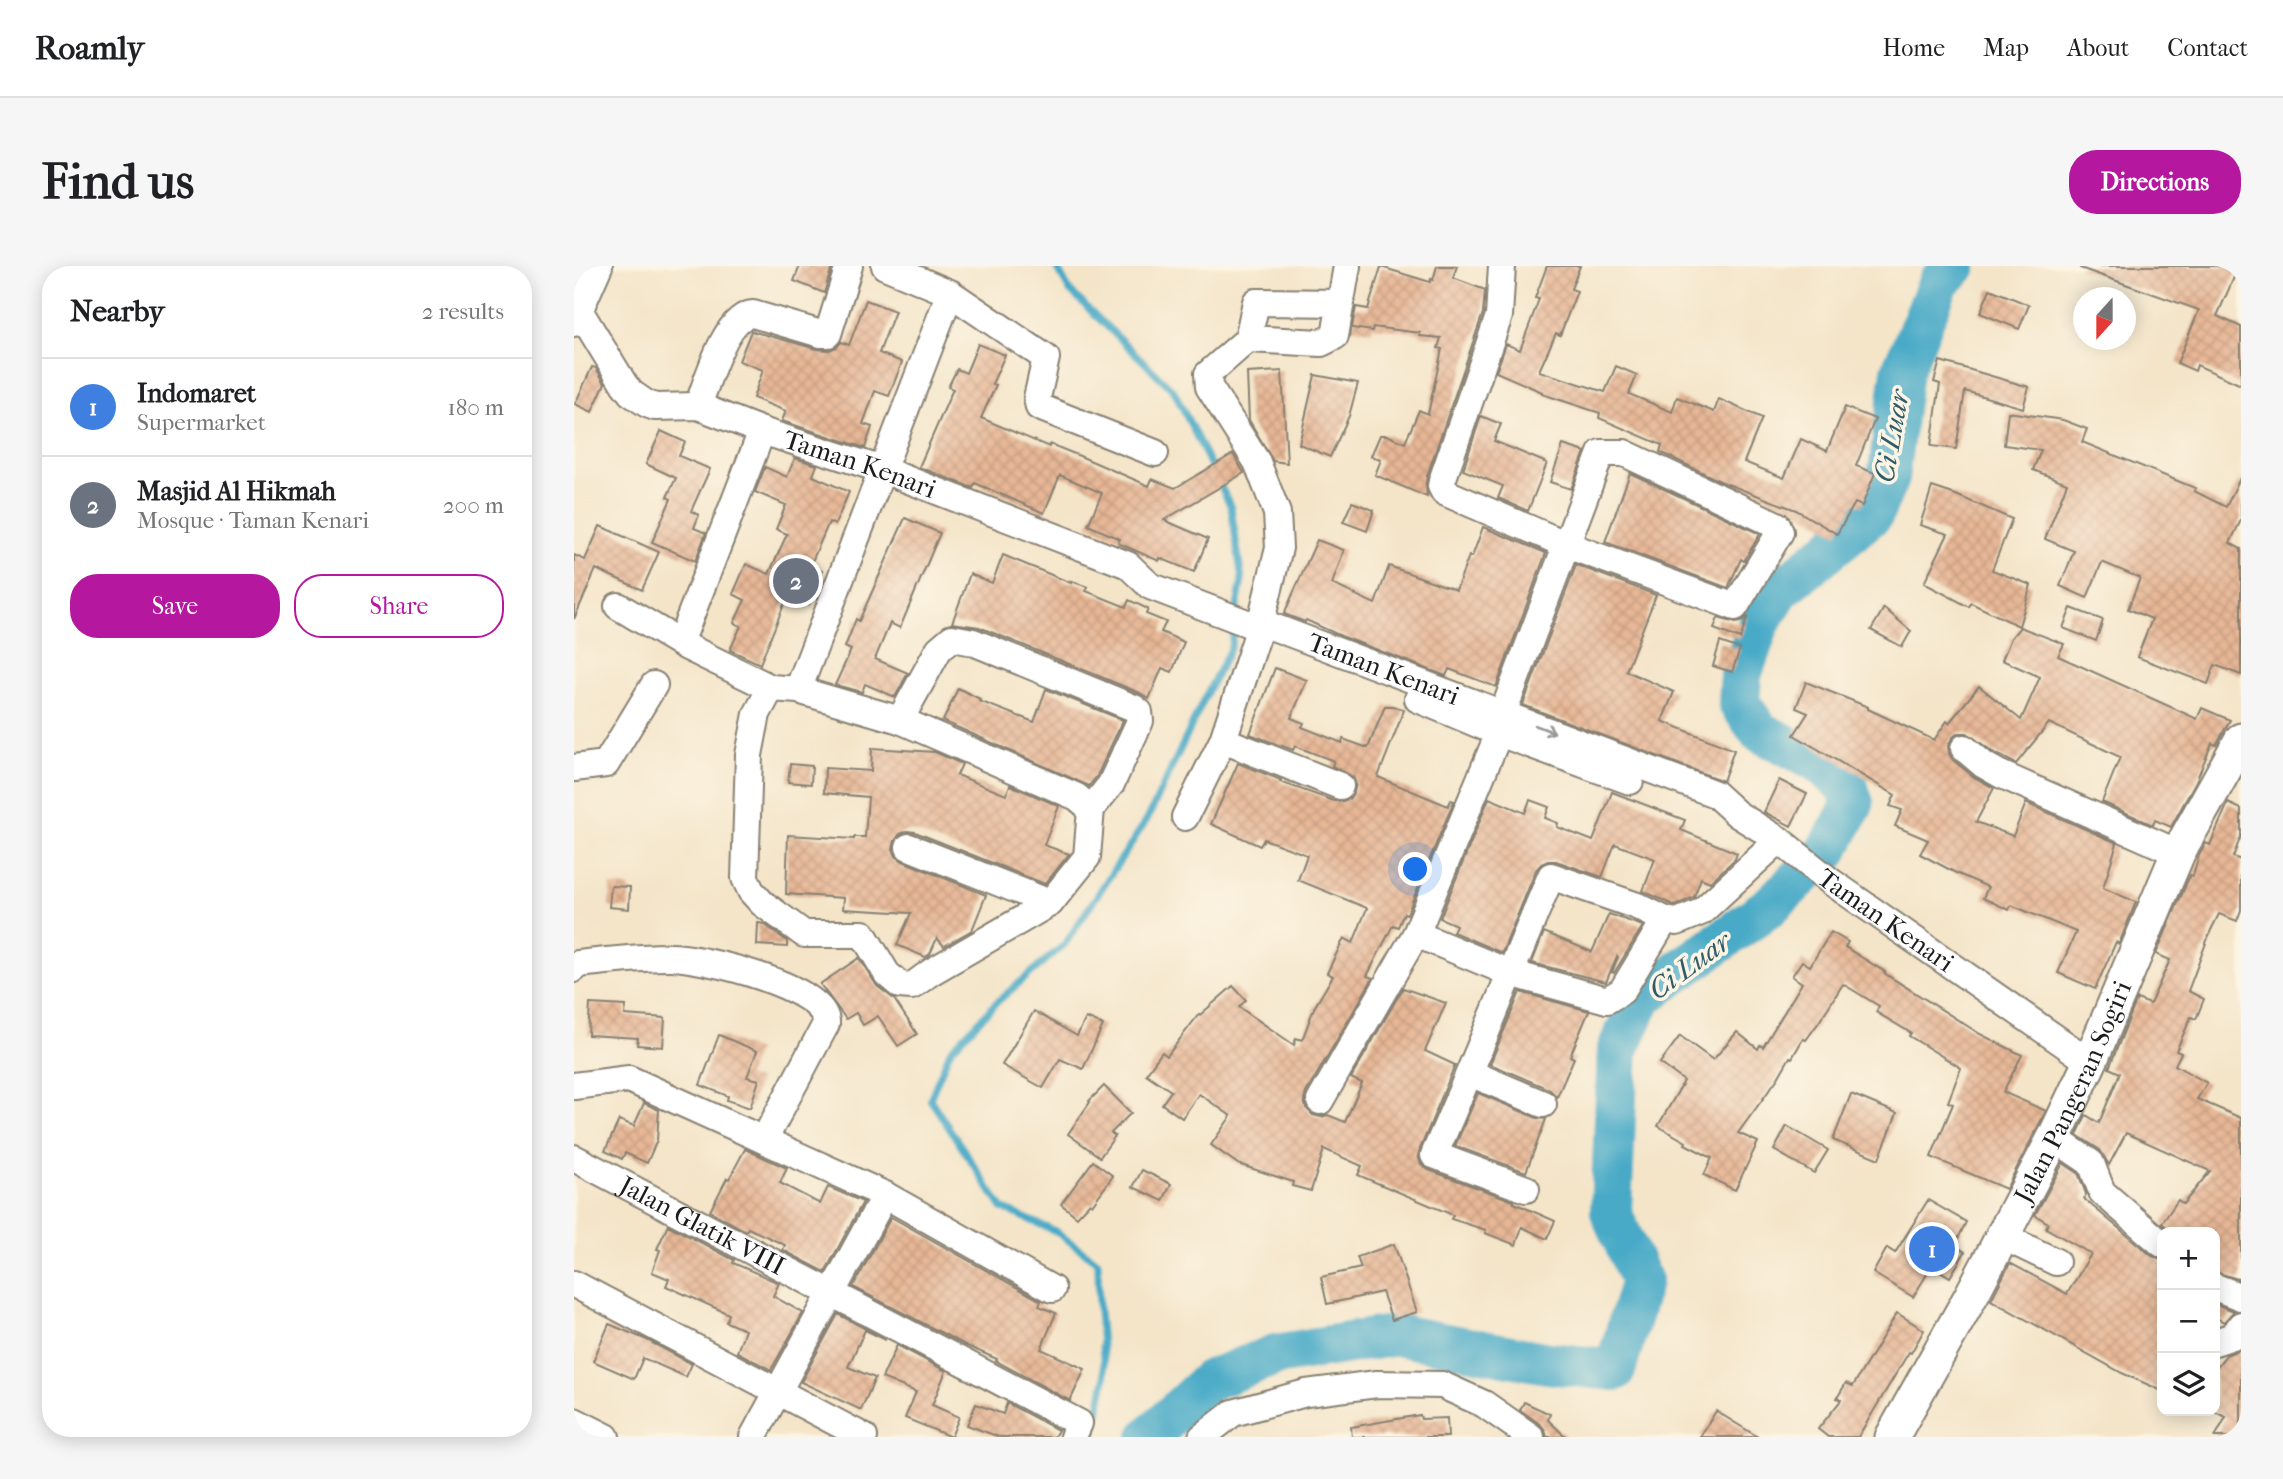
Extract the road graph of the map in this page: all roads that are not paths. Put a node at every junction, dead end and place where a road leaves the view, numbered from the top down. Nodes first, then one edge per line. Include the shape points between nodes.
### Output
1 (599, 266) edge
2 (849, 266) edge
3 (885, 266) edge
4 (1347, 266) edge
5 (1502, 266) edge
6 (950, 293) junction
7 (1341, 303) junction
8 (577, 317) edge
9 (1248, 339) junction
10 (698, 406) junction
11 (762, 431) junction
12 (1155, 453) dead end
13 (881, 475) junction
14 (1567, 545) junction
15 (618, 606) dead end
16 (1254, 626) junction
17 (680, 643) junction
18 (654, 685) dead end
19 (771, 688) junction
20 (798, 690) junction
21 (900, 720) junction
22 (1501, 723) junction
23 (1223, 740) junction
24 (2241, 740) edge
25 (1965, 748) dead end
26 (574, 768) edge
27 (1340, 786) dead end
28 (1091, 809) junction
29 (1185, 817) dead end
30 (909, 847) dead end
31 (1788, 848) junction
32 (2178, 853) junction
33 (1050, 903) junction
34 (1665, 920) junction
35 (1416, 934) junction
36 (574, 969) edge
37 (1509, 973) junction
38 (2090, 1062) junction
39 (1471, 1073) junction
40 (574, 1086) edge
41 (1320, 1101) dead end
42 (1543, 1104) dead end
43 (2054, 1138) junction
44 (764, 1140) junction
45 (574, 1158) edge
46 (1526, 1189) dead end
47 (885, 1195) junction
48 (2002, 1236) junction
49 (2157, 1240) edge
50 (2056, 1262) dead end
51 (574, 1284) edge
52 (1052, 1289) dead end
53 (2220, 1289) edge
54 (833, 1293) junction
55 (2241, 1297) edge
56 (2241, 1325) edge
57 (2220, 1340) edge
58 (779, 1394) junction
59 (574, 1421) edge
60 (606, 1437) edge
61 (754, 1437) edge
62 (864, 1437) edge
63 (1073, 1437) edge
64 (1202, 1437) edge
65 (1531, 1437) edge
66 (1892, 1437) edge

1 - 8 street
2 - 10 street via 828,334 749,314 738,320 725,337
3 - 6 street
4 - 7 street
5 - 14 street via 1499,316 1441,486 1446,494
6 - 12 street via 1046,358 1039,407
6 - 13 street
7 - 9 street via 1335,336 1321,344
7 - 9 street via 1256,302
8 - 10 street via 641,401 654,407
9 - 16 street via 1208,374 1209,387 1257,462 1277,513 1279,548
10 - 11 street, Taman Kenari
11 - 13 street, Taman Kenari
11 - 17 street
13 - 16 street, Taman Kenari via 1127,582 1150,586
13 - 20 street
14 - 14 street via 1601,453 1624,453 1777,525 1780,532 1735,607
14 - 22 street
15 - 17 street
16 - 22 street, Taman Kenari
16 - 23 street
17 - 19 street
18 - 26 street via 606,764
19 - 20 street
19 - 33 street via 757,714 749,755 745,878 762,903 804,934 863,934 887,974 900,985 912,986
20 - 21 street
21 - 28 street via 1077,797
21 - 28 street via 939,649 952,638 973,642 1134,708 1140,721 1111,784
22 - 31 street, Taman Kenari via 1715,794
22 - 35 street
23 - 27 street
23 - 29 street
24 - 32 street, Jalan Pangeran Sogiri
25 - 32 street via 2000,774
28 - 33 street via 1087,857
30 - 33 street
31 - 34 street via 1701,912 1677,922
31 - 38 street, Taman Kenari
32 - 38 street, Jalan Pangeran Sogiri
34 - 37 street via 1622,991 1607,1000
34 - 37 street via 1551,876
35 - 37 street
35 - 41 street
36 - 44 street via 578,964 672,957 743,969 801,993 817,1007 826,1024
37 - 39 street
38 - 43 street, Jalan Pangeran Sogiri
39 - 42 street
39 - 46 street via 1434,1155
40 - 44 street via 629,1079
43 - 48 street, Jalan Pangeran Sogiri
43 - 49 street via 2091,1163 2102,1192
44 - 47 street
45 - 54 street, Jalan Glatik VIII
47 - 52 street
47 - 54 street
48 - 50 street
48 - 66 street, Jalan Pangeran Sogiri
51 - 58 street
53 - 55 street
54 - 58 street
54 - 63 street, Jalan Glatik VIII via 1079,1423
56 - 57 street via 2233,1336
58 - 61 street
58 - 62 street
59 - 60 street
64 - 65 street via 1233,1413 1306,1393 1377,1384 1442,1385 1484,1404

